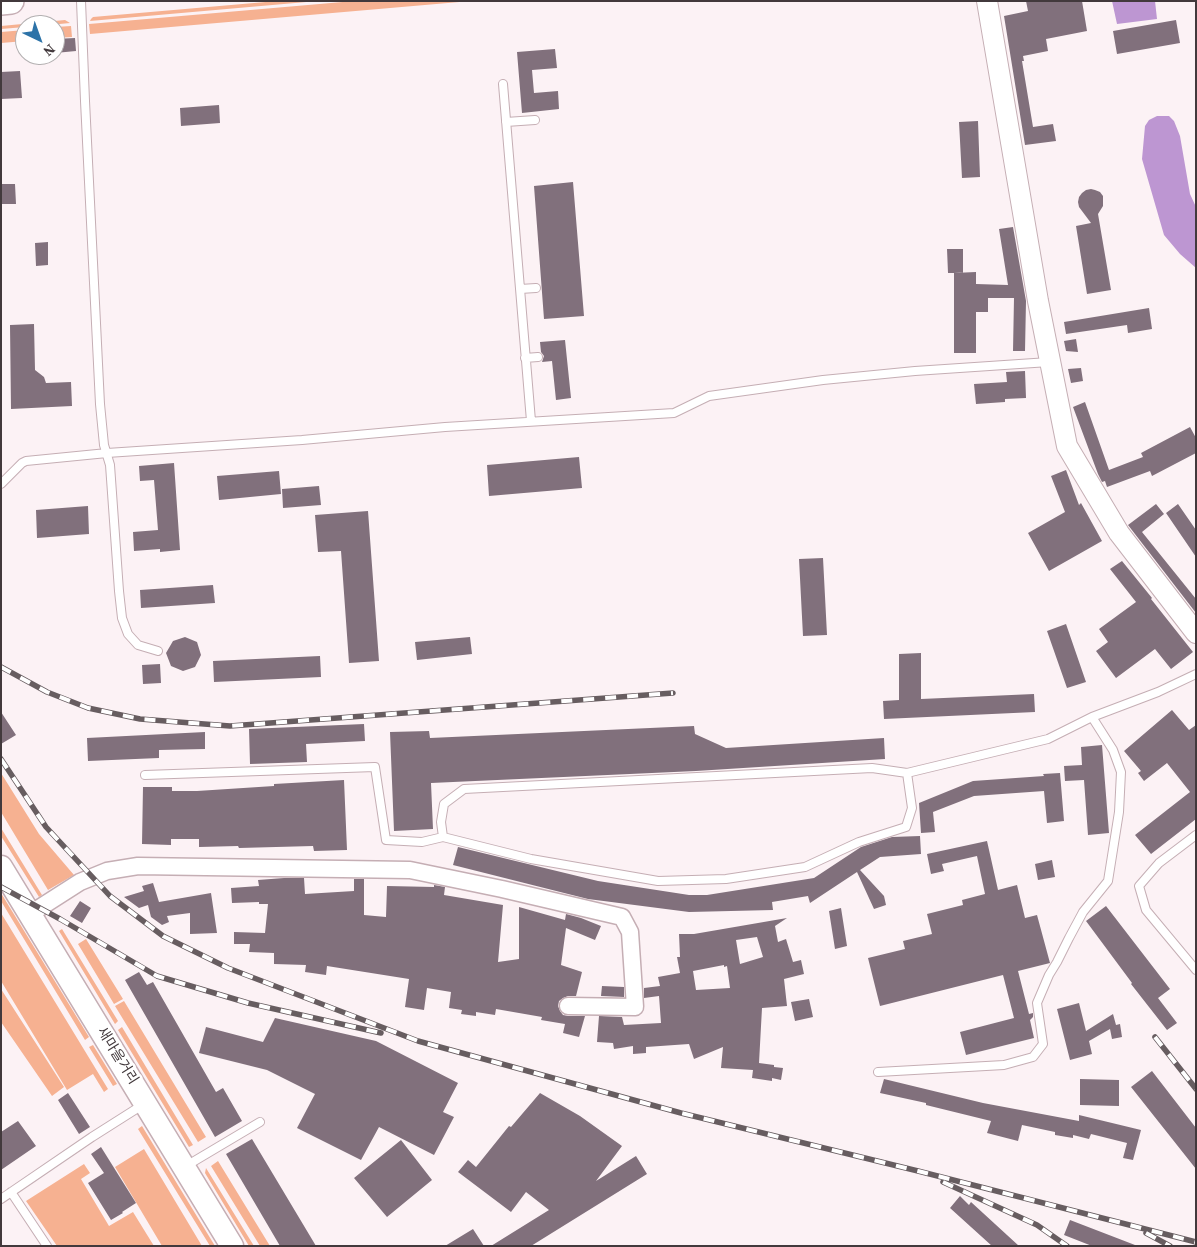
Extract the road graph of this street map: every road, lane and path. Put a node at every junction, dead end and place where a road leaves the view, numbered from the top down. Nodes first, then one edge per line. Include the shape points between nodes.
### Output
1 (11, 1) edge
2 (81, 1) edge
3 (986, 1) edge
4 (1, 2) edge
5 (503, 84) dead end
6 (535, 120) dead end
7 (506, 122) junction
8 (536, 288) dead end
9 (520, 290) junction
10 (538, 357) dead end
11 (526, 358) junction
12 (1050, 362) junction
13 (531, 422) junction
14 (106, 453) junction
15 (1, 484) edge
16 (1196, 633) edge
17 (158, 651) dead end
18 (1196, 674) edge
19 (1092, 717) junction
20 (907, 773) junction
21 (145, 775) dead end
22 (1196, 834) edge
23 (443, 837) junction
24 (1, 867) edge
25 (30, 914) junction
26 (1196, 970) edge
27 (568, 1006) dead end
28 (878, 1072) dead end
29 (145, 1103) junction
30 (260, 1122) dead end
31 (184, 1167) junction
32 (11, 1192) junction
33 (1, 1199) edge
34 (47, 1246) edge
35 (232, 1246) edge

1 - 4 main road
2 - 14 lane via 99,394
3 - 12 street
5 - 7 lane
6 - 7 lane
7 - 9 lane
8 - 9 lane
9 - 11 lane
10 - 11 lane
11 - 13 lane
12 - 13 lane via 823,380 709,396 674,413
12 - 16 street via 1067,446 1119,533
13 - 14 lane
14 - 15 lane via 26,461
14 - 17 lane via 110,465 122,618 128,634 138,645
18 - 19 lane
19 - 20 lane via 1048,739
19 - 28 lane via 1113,750 1121,772 1119,812 1108,881 1083,912 1037,1003 1043,1044 1033,1057 1004,1065
20 - 23 lane via 872,768 464,789 444,804
20 - 23 lane via 912,808 906,827 859,842 805,867 726,879 658,881 531,859
21 - 23 lane via 375,767 386,840 422,842
22 - 26 lane via 1159,863 1139,886 1146,910
24 - 25 main road, 새마을거리
25 - 27 street via 80,882 107,871 138,866 410,870 622,917 630,932 635,1007
25 - 29 main road, 새마을거리
29 - 31 main road, 새마을거리
29 - 32 lane
30 - 31 lane
31 - 35 main road, 새마을거리
32 - 33 lane
32 - 34 lane

